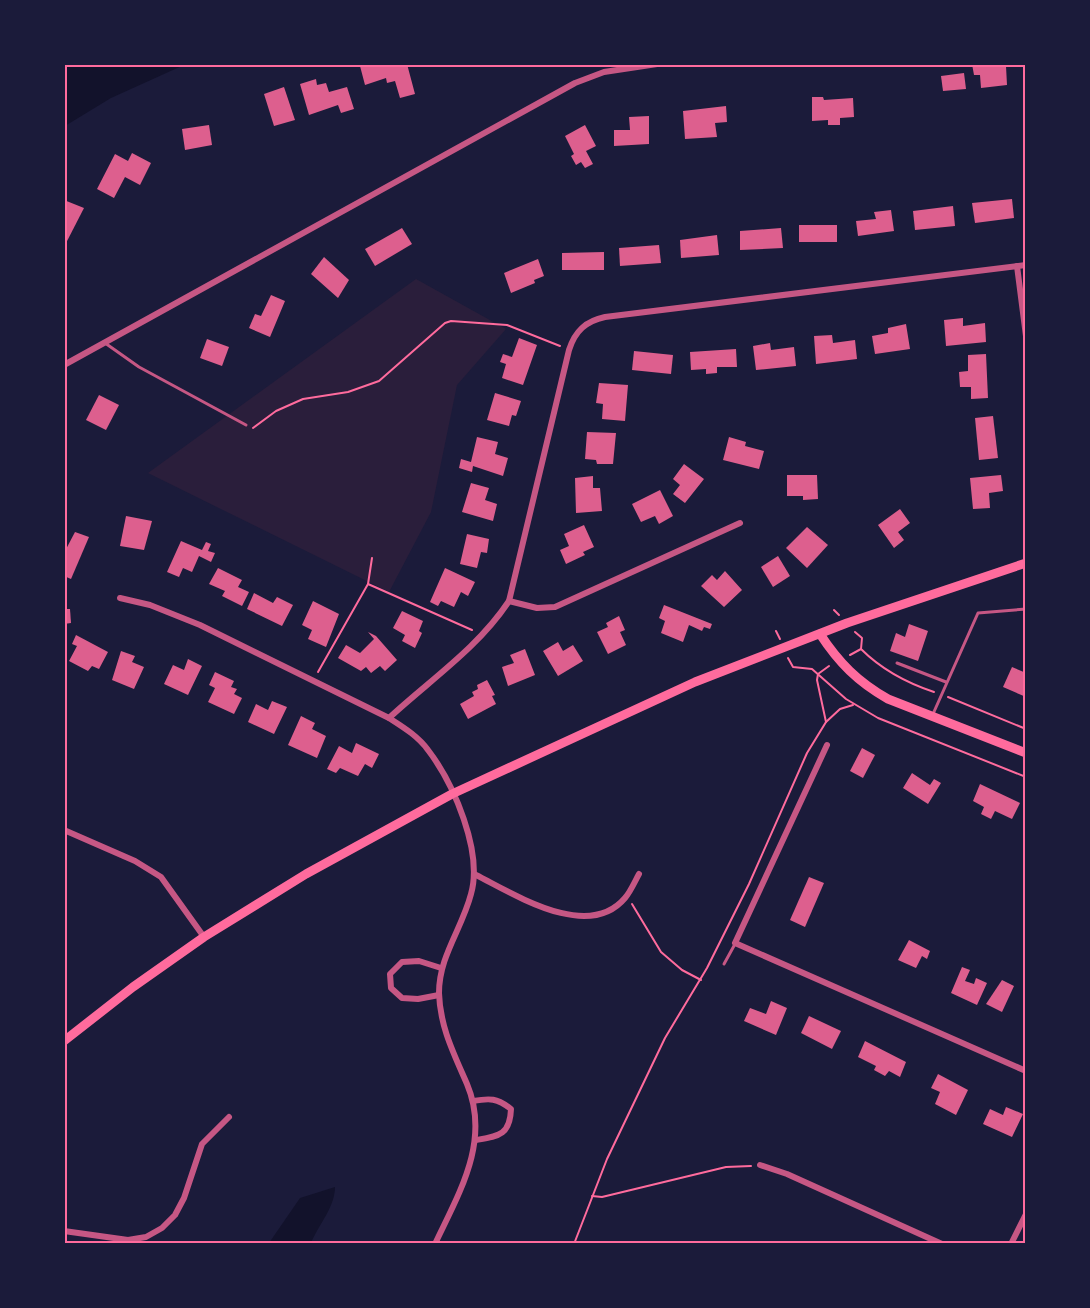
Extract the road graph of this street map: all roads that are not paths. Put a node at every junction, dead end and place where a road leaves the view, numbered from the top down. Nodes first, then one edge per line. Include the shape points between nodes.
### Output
1 (657, 64) edge
2 (1026, 265) edge
3 (1017, 266) junction
4 (1026, 336) edge
5 (105, 342) junction
6 (64, 365) edge
7 (246, 424) road end
8 (740, 523) dead end
9 (1026, 563) edge
10 (120, 598) dead end
11 (509, 601) junction
12 (1026, 609) edge
13 (820, 634) junction
14 (897, 663) dead end
15 (946, 682) junction
16 (932, 716) junction
17 (389, 718) junction
18 (826, 745) dead end
19 (1026, 753) edge
20 (452, 794) junction
21 (64, 830) edge
22 (639, 874) dead end
23 (476, 875) junction
24 (204, 937) junction
25 (735, 943) junction
26 (724, 964) dead end
27 (441, 968) junction
28 (439, 995) junction
29 (64, 1041) edge
30 (1026, 1071) edge
31 (473, 1101) junction
32 (229, 1117) dead end
33 (476, 1140) junction
34 (760, 1165) road end
35 (1026, 1214) edge
36 (64, 1231) edge
37 (435, 1244) edge
38 (942, 1244) edge
39 (1011, 1244) edge

1 - 5 street via 604,72 575,83
2 - 3 street
3 - 4 street
3 - 11 street via 605,317 584,326 572,339
5 - 6 street
5 - 7 lane via 139,367
8 - 11 street via 555,607 537,608
9 - 13 main road
10 - 17 street via 192,622
11 - 17 street via 483,635
12 - 15 lane via 978,613
13 - 16 main road via 838,661 870,689
13 - 20 main road via 671,693
14 - 15 lane
15 - 16 lane
16 - 19 main road
17 - 20 street via 427,748
18 - 25 street
20 - 23 street via 471,842
20 - 24 main road via 306,874
21 - 24 street via 135,861 161,877
22 - 23 street via 625,898 593,916 544,908
23 - 27 street via 467,910
24 - 29 main road
25 - 26 lane
25 - 30 street
27 - 28 street
27 - 28 street via 419,961 402,962 390,974 391,988 402,998
28 - 31 street via 448,1042
31 - 33 street
31 - 33 street via 500,1100 511,1109 510,1124 500,1135
32 - 36 street via 202,1144 184,1198 162,1228 146,1237 128,1240
33 - 37 street via 465,1182
34 - 38 street
35 - 39 street

